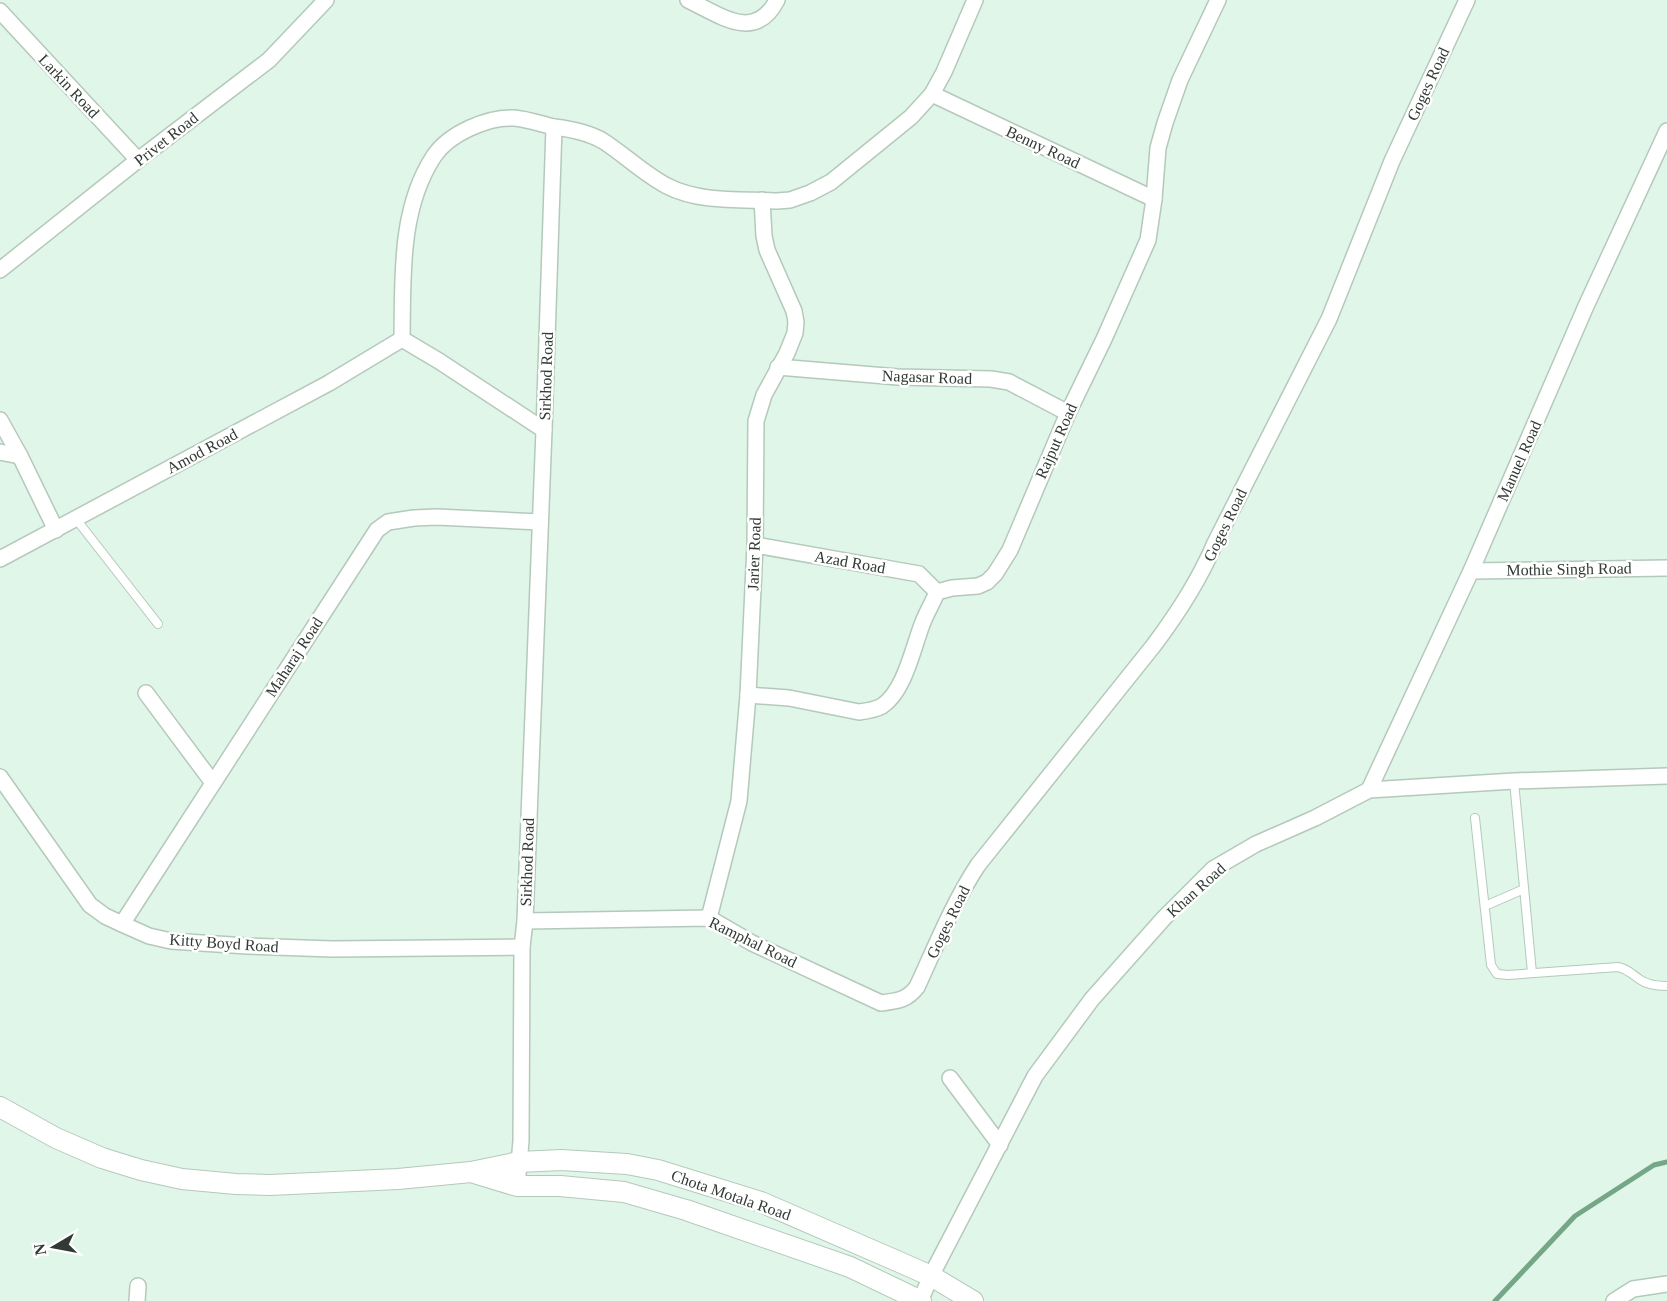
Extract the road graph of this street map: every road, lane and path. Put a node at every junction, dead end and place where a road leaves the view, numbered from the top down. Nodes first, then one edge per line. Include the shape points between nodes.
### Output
1 (326, 0) edge
2 (688, 0) edge
3 (777, 0) edge
4 (975, 0) edge
5 (1218, 0) edge
6 (1467, 0) edge
7 (0, 12) edge
8 (932, 94) junction
9 (554, 127) junction
10 (1667, 131) edge
11 (138, 160) junction
12 (1154, 199) junction
13 (762, 200) junction
14 (0, 270) edge
15 (402, 339) junction
16 (778, 367) junction
17 (1068, 413) junction
18 (0, 420) edge
19 (544, 430) junction
20 (0, 452) edge
21 (20, 456) junction
22 (76, 519) junction
23 (540, 522) junction
24 (56, 530) junction
25 (755, 545) junction
26 (0, 559) edge
27 (1667, 568) edge
28 (1471, 571) junction
29 (937, 592) junction
30 (158, 624) dead end
31 (146, 693) dead end
32 (748, 696) junction
33 (1667, 776) edge
34 (0, 777) edge
35 (1514, 781) junction
36 (213, 783) junction
37 (1369, 790) junction
38 (1475, 818) dead end
39 (1524, 889) junction
40 (1485, 906) junction
41 (709, 918) junction
42 (525, 921) junction
43 (122, 924) junction
44 (522, 947) junction
45 (1532, 973) junction
46 (1667, 986) edge
47 (901, 999) joint
48 (950, 1078) dead end
49 (0, 1107) edge
50 (999, 1145) junction
51 (519, 1162) junction
52 (471, 1172) junction
53 (517, 1186) junction
54 (931, 1276) junction
55 (1667, 1284) edge
56 (920, 1301) edge
57 (974, 1301) edge
58 (1614, 1301) edge

1 - 11 street, Privet Road via 269,60
2 - 3 street via 738,24 748,24 765,17
4 - 8 street
5 - 12 street, Rajput Road via 1180,80 1165,123 1158,148
6 - 47 street, Goges Road via 1392,161 1329,319 1203,571 1176,617 968,879 917,987 908,998
7 - 11 street, Larkin Road
8 - 12 street, Benny Road
8 - 13 street via 911,117 831,182 790,200
9 - 13 street via 573,129 601,140 668,187 691,195
9 - 15 street via 514,118 485,121 457,134 435,154 413,205 406,236
9 - 19 street, Sirkhod Road
10 - 28 street, Manuel Road
11 - 14 street, Privet Road
12 - 17 street, Rajput Road via 1148,240
13 - 16 street, Jarier Road via 767,250 796,322 788,353
15 - 19 street
15 - 22 street, Amod Road
16 - 17 street, Nagasar Road via 898,377 991,379 1009,382
16 - 25 street, Jarier Road via 756,421
17 - 29 street, Rajput Road via 1010,550 994,574 978,586
18 - 21 street
19 - 23 street, Sirkhod Road
20 - 21 street
21 - 24 street
22 - 24 street, Amod Road
22 - 30 lane
23 - 36 street, Maharaj Road via 414,518 388,522 376,530
23 - 42 street, Sirkhod Road
24 - 26 street, Amod Road
25 - 29 street, Azad Road via 919,574
25 - 32 street, Jarier Road
27 - 28 street, Mothie Singh Road
28 - 37 street, Manuel Road
29 - 32 street via 897,690 882,706 859,712 789,698
31 - 36 street
32 - 41 street, Jarier Road via 739,801
33 - 35 street, Khan Road
34 - 43 street, Kitty Boyd Road via 90,905
35 - 37 street, Khan Road
35 - 39 lane
36 - 43 street, Maharaj Road
37 - 50 street, Khan Road via 1256,844 1214,869 1092,999 1035,1076
38 - 40 lane
39 - 40 lane
39 - 45 lane
40 - 45 lane via 1494,971 1501,975
41 - 42 street, Ramphal Road
41 - 47 street, Ramphal Road via 752,943 881,1003
42 - 44 street, Sirkhod Road
43 - 44 street, Kitty Boyd Road via 171,941 247,946
44 - 51 street, Sirkhod Road
45 - 46 lane via 1618,967 1653,986
48 - 50 street
49 - 52 street, Chota Motala Road via 102,1158 182,1179 270,1185
50 - 54 street, Khan Road
51 - 52 street, Chota Motala Road
51 - 53 street, Sirkhod Road
51 - 54 street, Chota Motala Road via 561,1160 658,1170 761,1202
52 - 53 street, Chota Motala Road
53 - 56 street, Chota Motala Road via 624,1192 686,1209 850,1267
54 - 56 street, Khan Road
54 - 57 street, Chota Motala Road
55 - 58 street via 1633,1289

